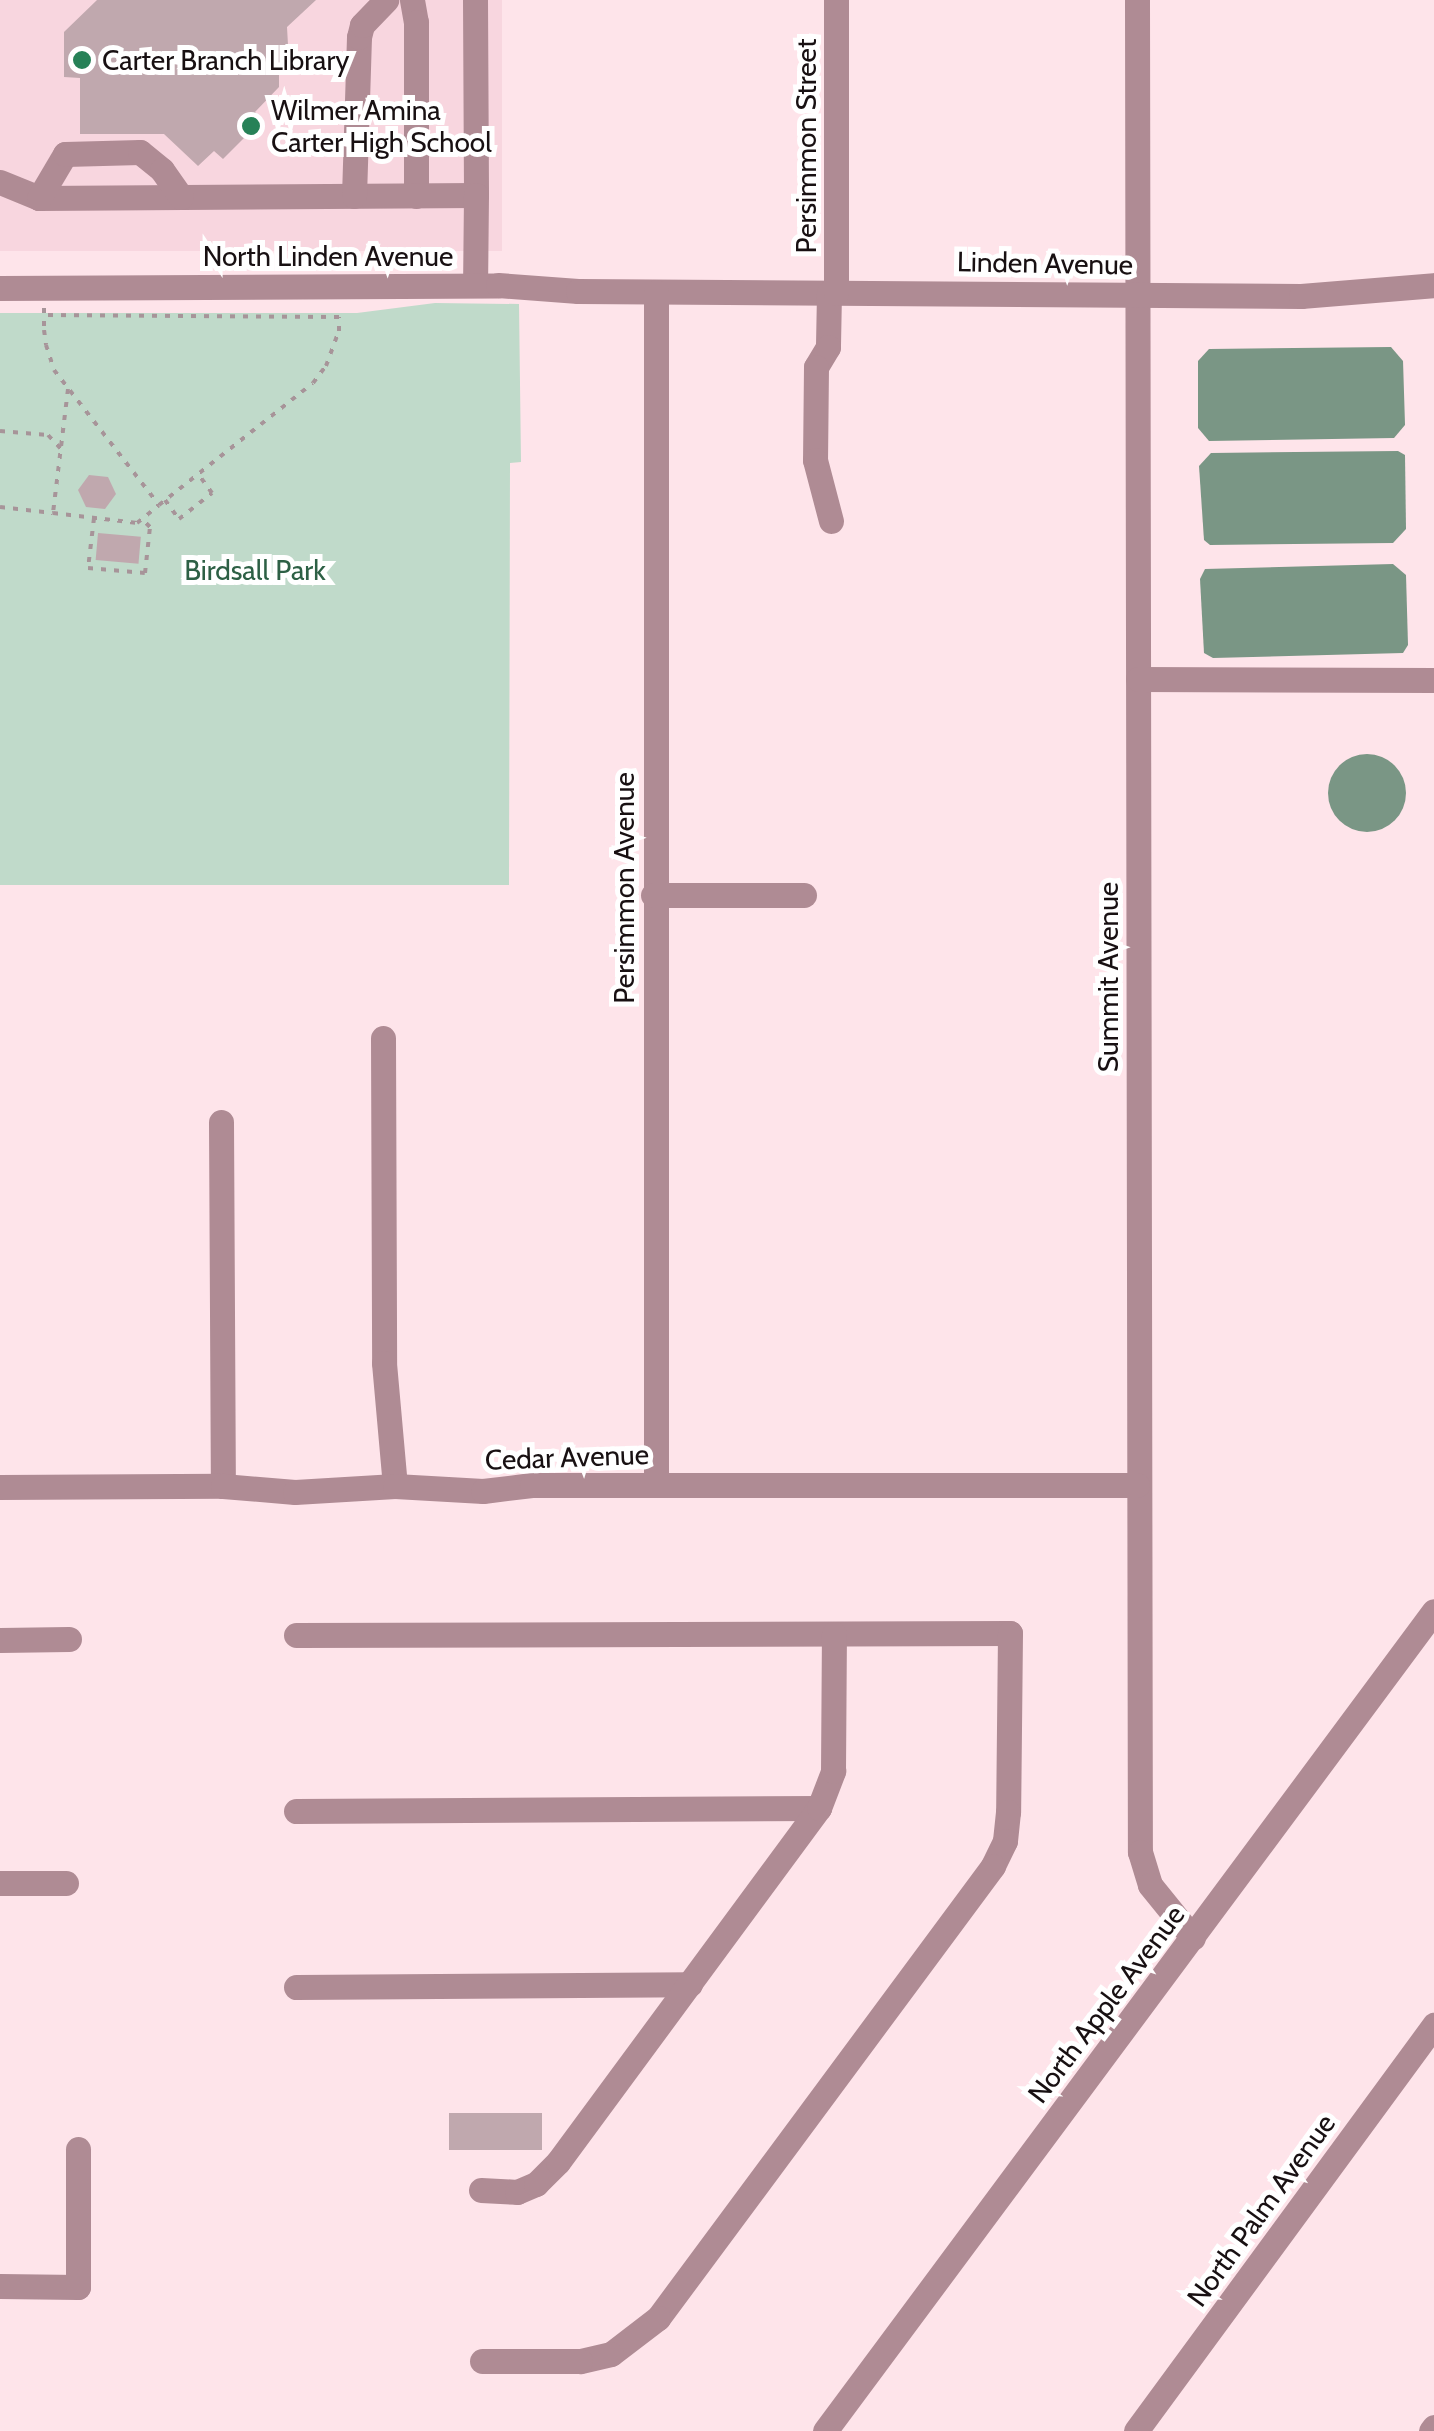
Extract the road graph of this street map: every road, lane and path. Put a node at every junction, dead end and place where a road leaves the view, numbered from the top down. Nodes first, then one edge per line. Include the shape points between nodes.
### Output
1 (386, 0) edge
2 (412, 0) edge
3 (475, 0) edge
4 (836, 0) edge
5 (1137, 0) edge
6 (0, 182) edge
7 (476, 195) junction
8 (354, 196) junction
9 (416, 196) junction
10 (182, 197) junction
11 (39, 198) junction
12 (475, 285) junction
13 (1434, 285) edge
14 (0, 288) edge
15 (44, 288) junction
16 (656, 292) junction
17 (832, 292) junction
18 (1138, 294) junction
19 (44, 316) junction
20 (68, 389) junction
21 (0, 431) edge
22 (62, 449) junction
23 (198, 474) junction
24 (162, 502) junction
25 (0, 507) edge
26 (54, 513) junction
27 (94, 518) junction
28 (142, 518) junction
29 (831, 520) dead end
30 (1138, 679) junction
31 (1434, 680) edge
32 (654, 895) junction
33 (804, 895) dead end
34 (383, 1038) dead end
35 (221, 1122) dead end
36 (1137, 1484) junction
37 (656, 1485) junction
38 (223, 1486) junction
39 (394, 1486) junction
40 (0, 1487) edge
41 (1434, 1611) edge
42 (834, 1634) junction
43 (296, 1635) dead end
44 (70, 1639) dead end
45 (0, 1640) edge
46 (819, 1808) junction
47 (296, 1812) dead end
48 (0, 1883) edge
49 (66, 1883) dead end
50 (1193, 1938) junction
51 (690, 1984) junction
52 (296, 1987) dead end
53 (1434, 2026) edge
54 (78, 2150) dead end
55 (481, 2190) dead end
56 (0, 2286) edge
57 (482, 2361) dead end
58 (826, 2431) edge
59 (1136, 2431) edge

1 - 8 street via 359,37
2 - 9 street
3 - 7 street
4 - 17 street, Persimmon Street
5 - 18 street, Summit Avenue
6 - 11 street
7 - 9 street
7 - 12 street
8 - 9 street
8 - 10 street
10 - 11 street
10 - 11 street via 140,152 65,154
12 - 15 street, North Linden Avenue
12 - 16 street, North Linden Avenue
13 - 18 street, Linden Avenue via 1301,296
14 - 15 street, North Linden Avenue
15 - 19 path
16 - 17 street, Linden Avenue
16 - 32 street, Persimmon Avenue
17 - 18 street, Linden Avenue
17 - 29 street, Persimmon Street via 828,347 816,367 815,460
18 - 30 street, Summit Avenue
19 - 20 path via 48,357
19 - 23 path via 339,317 337,341 321,374
20 - 22 path
20 - 24 path
21 - 22 path via 48,435
22 - 26 path
23 - 24 path
23 - 24 path via 212,493 180,519
24 - 28 path
25 - 26 path
26 - 27 path
27 - 28 path
27 - 28 path via 88,568 145,573 150,528
30 - 31 street
30 - 36 street, Summit Avenue
32 - 33 street
32 - 37 street, Persimmon Avenue
34 - 39 street via 384,1364
35 - 38 street
36 - 37 street, Cedar Avenue
36 - 50 street, Summit Avenue via 1140,1852 1150,1885
37 - 39 street, Cedar Avenue
38 - 39 street, Cedar Avenue via 295,1492
38 - 40 street, Cedar Avenue
41 - 50 street, North Apple Avenue
42 - 43 street
42 - 46 street via 833,1771
42 - 57 street via 1010,1633 1008,1812 993,1866 658,2318 611,2354 580,2361
44 - 45 street
46 - 47 street
46 - 51 street
48 - 49 street
50 - 58 street, North Apple Avenue
51 - 52 street
51 - 55 street via 536,2184 516,2192
53 - 59 street, North Palm Avenue
54 - 56 street via 78,2286

